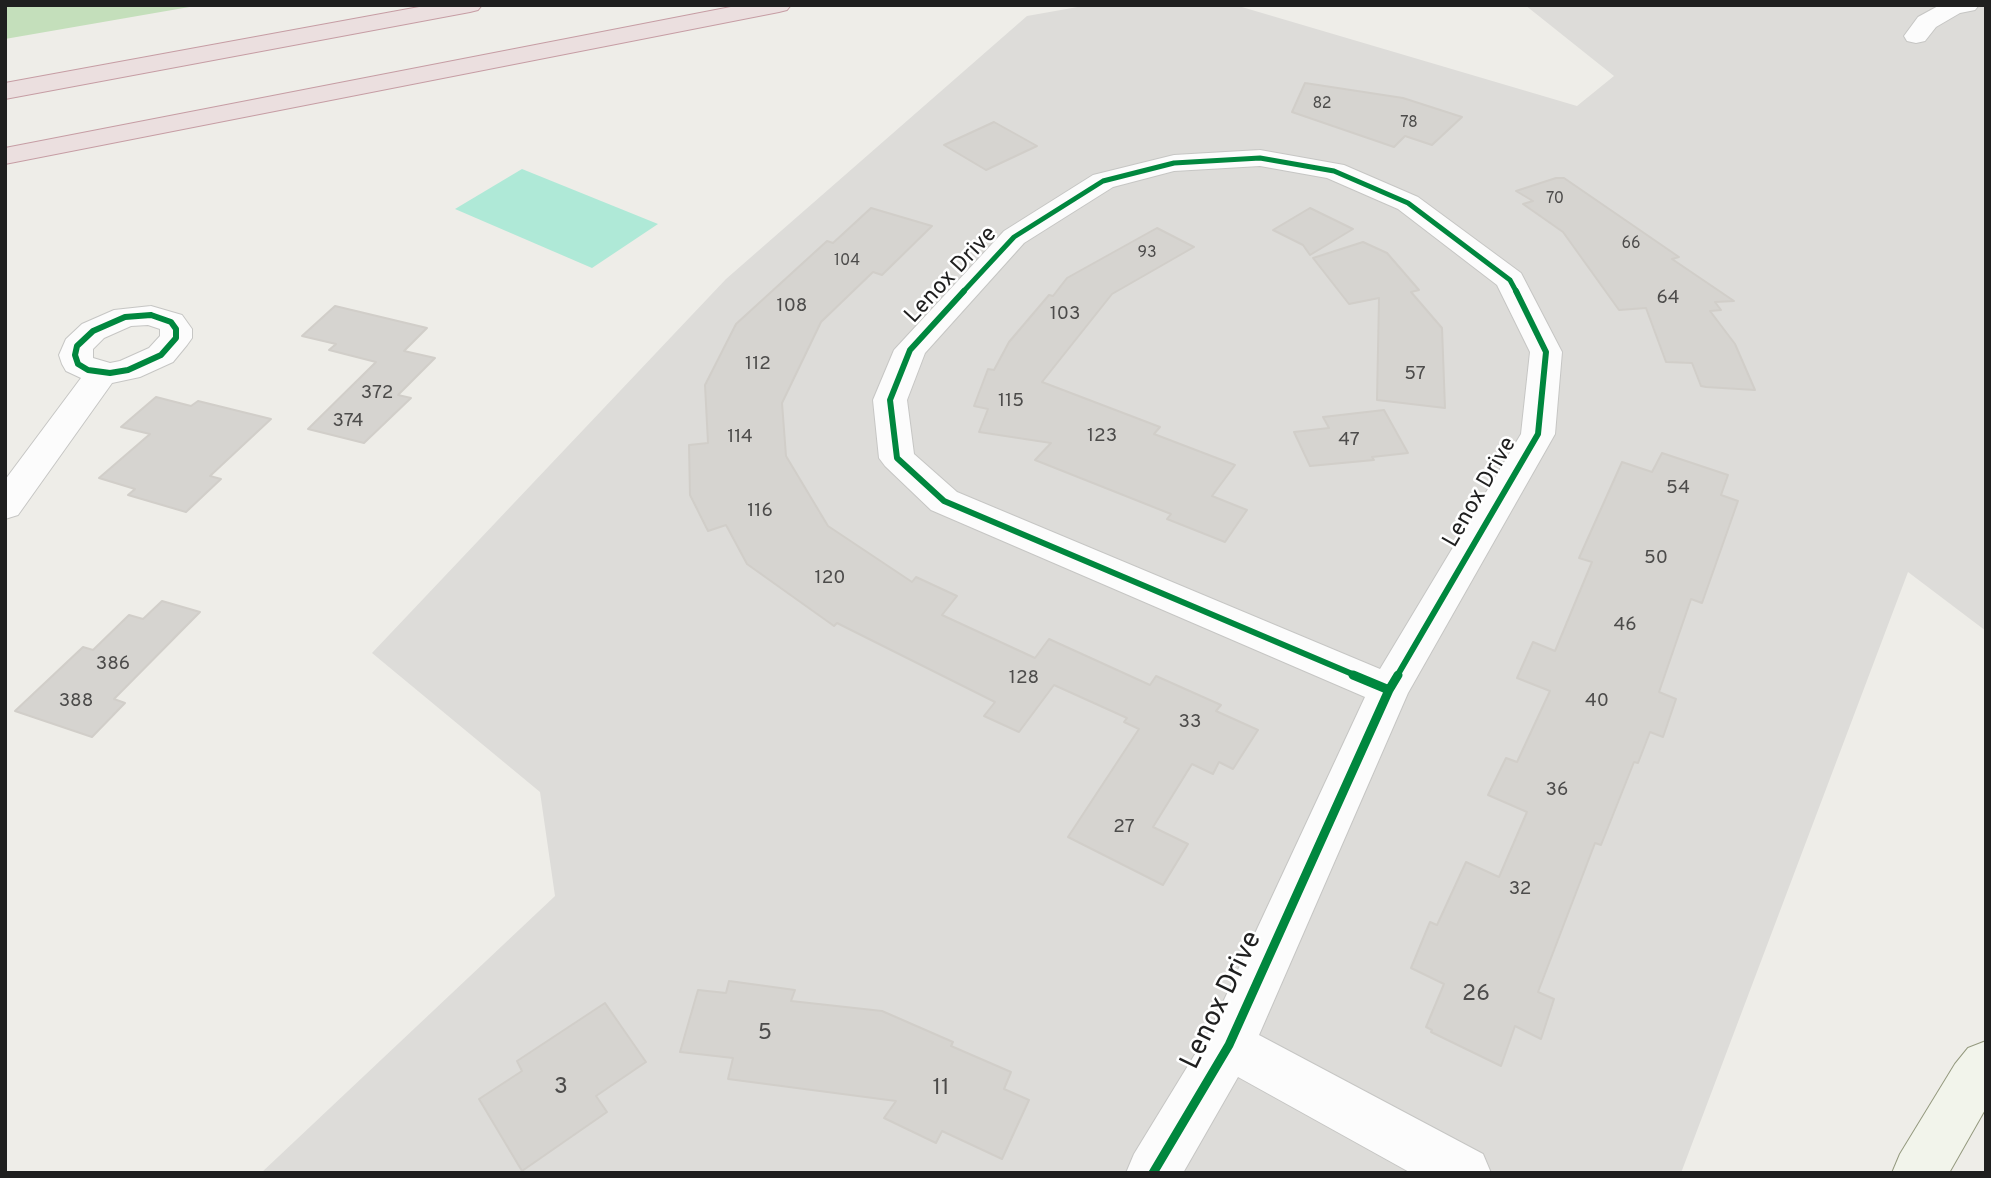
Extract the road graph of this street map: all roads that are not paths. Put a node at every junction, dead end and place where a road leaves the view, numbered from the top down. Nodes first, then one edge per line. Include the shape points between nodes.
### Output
1 (470, 5) edge
2 (779, 5) edge
3 (1967, 5) edge
4 (1916, 36) dead end
5 (5, 91) edge
6 (5, 156) edge
7 (102, 373) dead end
8 (5, 506) edge
9 (1389, 690) junction
10 (1229, 1045) junction
11 (1986, 1065) edge
12 (1153, 1173) edge
13 (1464, 1173) edge
14 (1919, 1173) edge

1 - 5 highway
2 - 6 highway
3 - 4 street via 1954,6 1927,22
7 - 8 street
9 - 9 street, Lenox Drive via 1538,435 1546,352 1510,280 1408,203 1334,171 1260,158 1174,163 1103,181 1014,237 910,350 890,400 897,458 944,501
9 - 10 street, Lenox Drive
10 - 12 street, Lenox Drive
10 - 13 street, Lenox Drive
11 - 14 street

